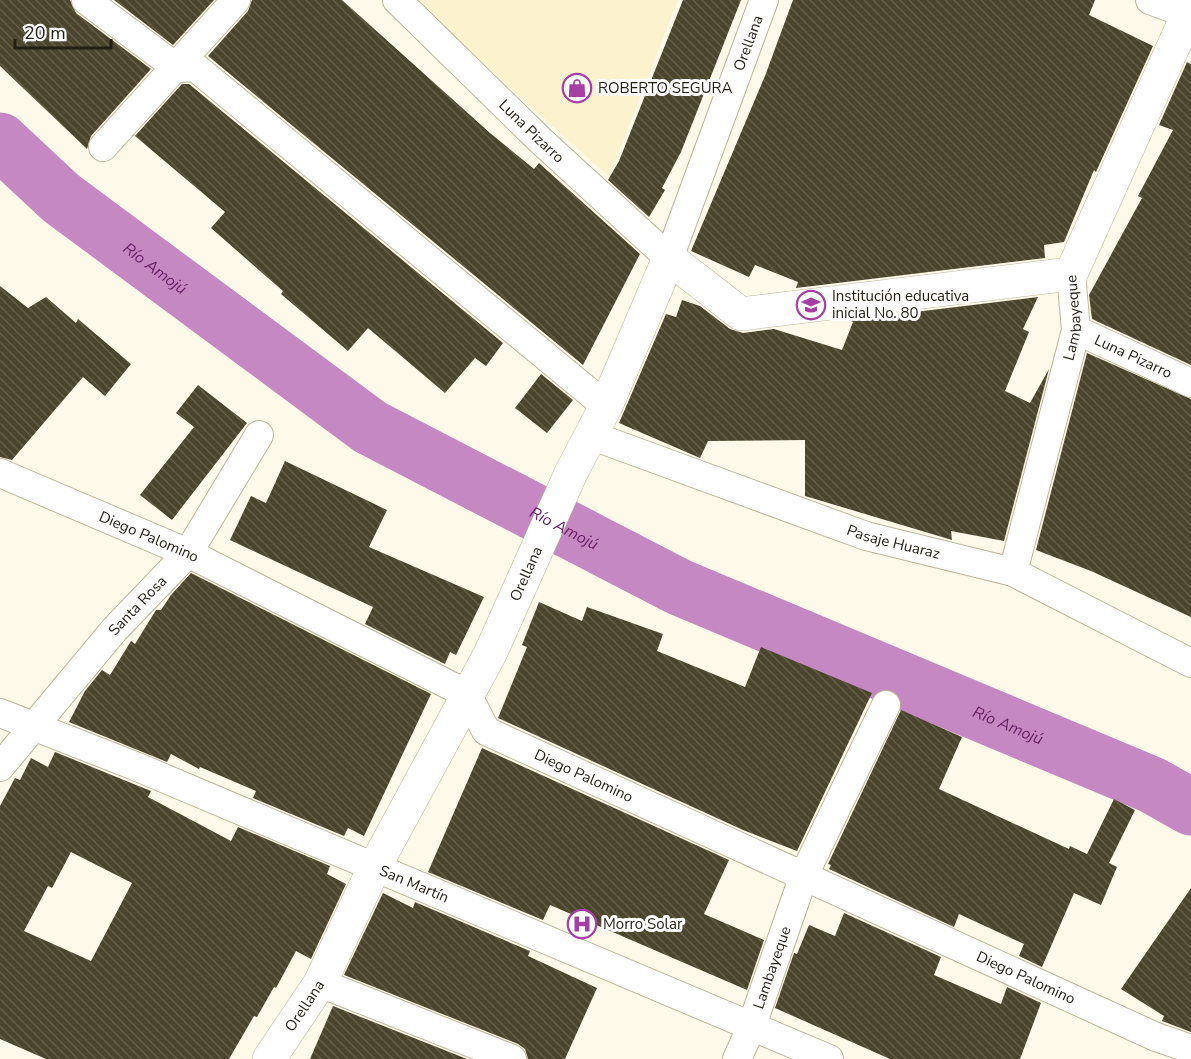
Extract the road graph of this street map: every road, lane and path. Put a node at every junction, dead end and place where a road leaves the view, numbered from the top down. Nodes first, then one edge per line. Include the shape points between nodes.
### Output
1 (86, 0) edge
2 (236, 0) edge
3 (397, 0) edge
4 (764, 0) edge
5 (1150, 0) edge
6 (1190, 12) edge
7 (177, 68) junction
8 (103, 147) dead end
9 (669, 258) junction
10 (1071, 274) junction
11 (1076, 330) junction
12 (1191, 383) edge
13 (606, 406) junction
14 (259, 435) dead end
15 (590, 435) junction
16 (0, 473) edge
17 (188, 553) junction
18 (1013, 572) junction
19 (1191, 663) edge
20 (466, 694) junction
21 (886, 705) dead end
22 (0, 713) edge
23 (35, 726) junction
24 (0, 767) edge
25 (374, 868) junction
26 (804, 875) junction
27 (320, 983) junction
28 (751, 1028) junction
29 (1191, 1049) edge
30 (269, 1059) edge
31 (512, 1059) edge
32 (737, 1059) edge
33 (829, 1059) edge

1 - 7 street
2 - 7 street
3 - 9 street, Luna Pizarro via 540,140
4 - 9 street, Orellana
5 - 6 street
6 - 10 street, Lambayeque
7 - 8 street
7 - 13 street via 195,67
9 - 10 street via 741,314
9 - 13 street, Orellana
10 - 11 street, Lambayeque
11 - 12 street, Luna Pizarro
11 - 18 street, Lambayeque
13 - 15 street, Orellana
14 - 17 street, Santa Rosa
15 - 18 street, Pasaje Huaraz via 866,536
15 - 20 street, Orellana via 514,604
16 - 17 street, Diego Palomino
17 - 20 street, Diego Palomino
17 - 23 street, Santa Rosa via 115,629
18 - 19 street, Pasaje Huaraz
20 - 25 street, Orellana
20 - 26 street, Diego Palomino via 486,731
21 - 26 street, Lambayeque
22 - 23 street, San Martín
23 - 24 street, Santa Rosa
23 - 25 street, San Martín
25 - 27 street, Orellana
25 - 28 street, San Martín
26 - 28 street, Lambayeque
26 - 29 street, Diego Palomino via 1156,1037
27 - 30 street, Orellana
27 - 31 street
28 - 32 street, Lambayeque
28 - 33 street, San Martín

